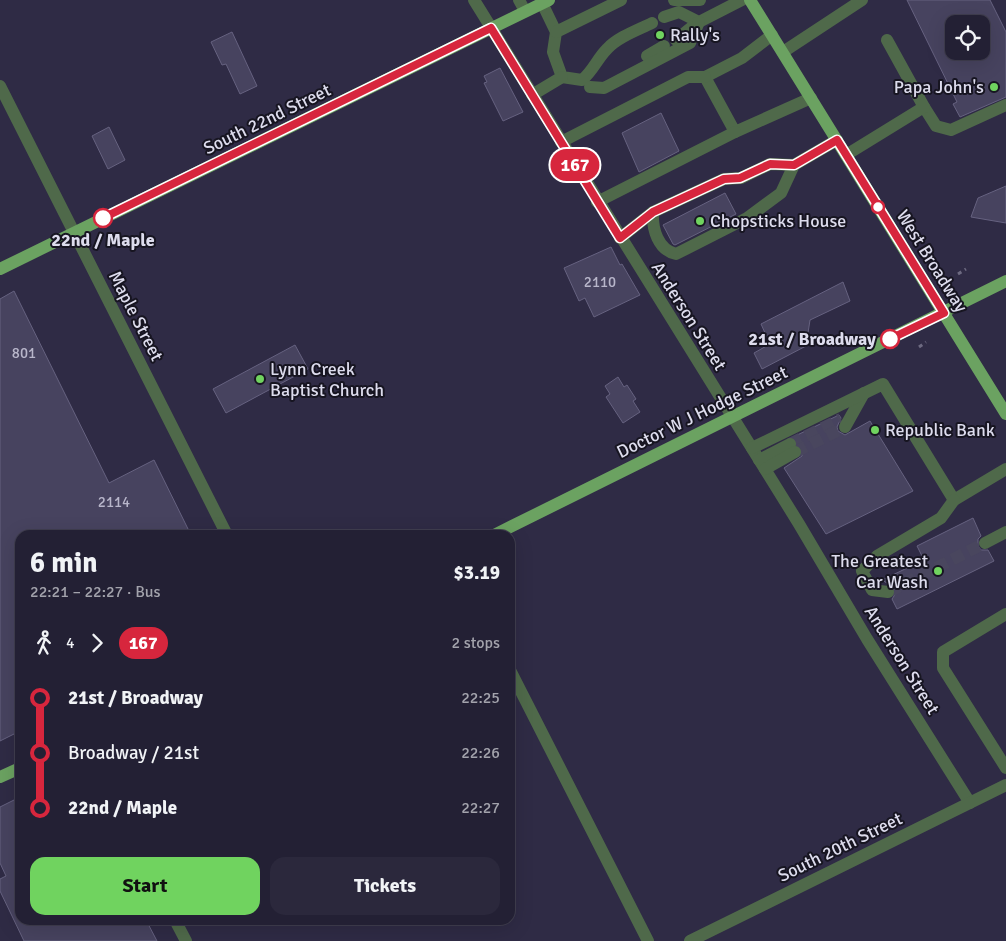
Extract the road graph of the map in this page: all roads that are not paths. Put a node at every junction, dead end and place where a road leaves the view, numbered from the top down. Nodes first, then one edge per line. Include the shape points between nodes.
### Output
1 (474, 0) edge
2 (518, 0) edge
3 (621, 0) edge
4 (674, 0) edge
5 (700, 0) edge
6 (742, 0) edge
7 (750, 0) edge
8 (862, 0) edge
9 (545, 2) edge
10 (525, 12) junction
11 (664, 17) dead end
12 (699, 22) junction
13 (652, 23) dead end
14 (491, 28) junction
15 (556, 32) junction
16 (772, 35) junction
17 (676, 40) dead end
18 (887, 40) dead end
19 (664, 46) dead end
20 (783, 52) junction
21 (562, 77) junction
22 (705, 77) junction
23 (586, 83) junction
24 (0, 86) edge
25 (532, 95) junction
26 (811, 98) junction
27 (1006, 105) edge
28 (924, 108) junction
29 (735, 132) junction
30 (837, 140) junction
31 (561, 142) junction
32 (846, 155) junction
33 (794, 165) junction
34 (597, 202) junction
35 (653, 212) junction
36 (74, 232) junction
37 (620, 238) junction
38 (0, 269) edge
39 (1006, 281) edge
40 (944, 313) junction
41 (864, 393) junction
42 (1006, 414) edge
43 (732, 416) junction
44 (843, 423) tunnel mouth
45 (752, 448) junction
46 (792, 448) tunnel mouth
47 (762, 464) junction
48 (1006, 469) edge
49 (954, 500) junction
50 (225, 530) edge
51 (504, 530) edge
52 (1006, 532) edge
53 (985, 543) tunnel mouth
54 (888, 592) dead end
55 (1006, 614) edge
56 (515, 680) edge
57 (1006, 768) edge
58 (15, 770) edge
59 (0, 777) edge
60 (1006, 785) edge
61 (970, 803) junction
62 (178, 925) edge
63 (186, 941) edge
64 (648, 941) edge
65 (690, 941) edge

1 - 14 street, Anderson Street
2 - 10 street
3 - 15 street
4 - 5 street
6 - 12 street
7 - 16 main road, West Broadway
8 - 20 street
9 - 10 main road, South 22nd Street
9 - 15 street
10 - 14 main road, South 22nd Street
11 - 12 street via 679,12
12 - 17 street
12 - 23 street via 690,43 604,88
13 - 23 street via 612,44
14 - 25 street, Anderson Street
14 - 36 main road, South 22nd Street
15 - 21 street via 553,52
16 - 20 main road, West Broadway
16 - 22 street via 742,58
18 - 28 street
19 - 23 street
20 - 26 main road, West Broadway
21 - 23 street
21 - 25 street
22 - 29 street
22 - 31 street via 688,77
24 - 36 street, Maple Street
25 - 31 street, Anderson Street
26 - 29 street
26 - 30 main road, West Broadway
27 - 28 street via 952,130 936,126
28 - 32 street
29 - 34 street
30 - 32 main road, West Broadway
30 - 33 street
31 - 34 street, Anderson Street
32 - 40 main road, West Broadway
33 - 35 street via 770,164 740,178 724,179
33 - 35 street via 781,193 747,218 676,254 661,244 654,231
34 - 37 street, Anderson Street
35 - 37 street
36 - 38 main road, South 22nd Street
36 - 50 street, Maple Street
37 - 43 street, Anderson Street
39 - 40 main road, Doctor W J Hodge Street
40 - 42 main road, West Broadway
40 - 43 main road, Doctor W J Hodge Street
41 - 44 street
41 - 45 street
41 - 49 street via 883,384
43 - 45 street, Anderson Street
43 - 51 main road, Doctor W J Hodge Street
45 - 47 street, Anderson Street
46 - 47 street
47 - 61 street, Anderson Street
48 - 49 street
49 - 54 street via 941,518 877,556 862,571 872,590
52 - 53 street
55 - 57 street via 942,652 942,668
56 - 64 street
58 - 59 main road
60 - 61 street, South 20th Street
61 - 65 street, South 20th Street
62 - 63 street

